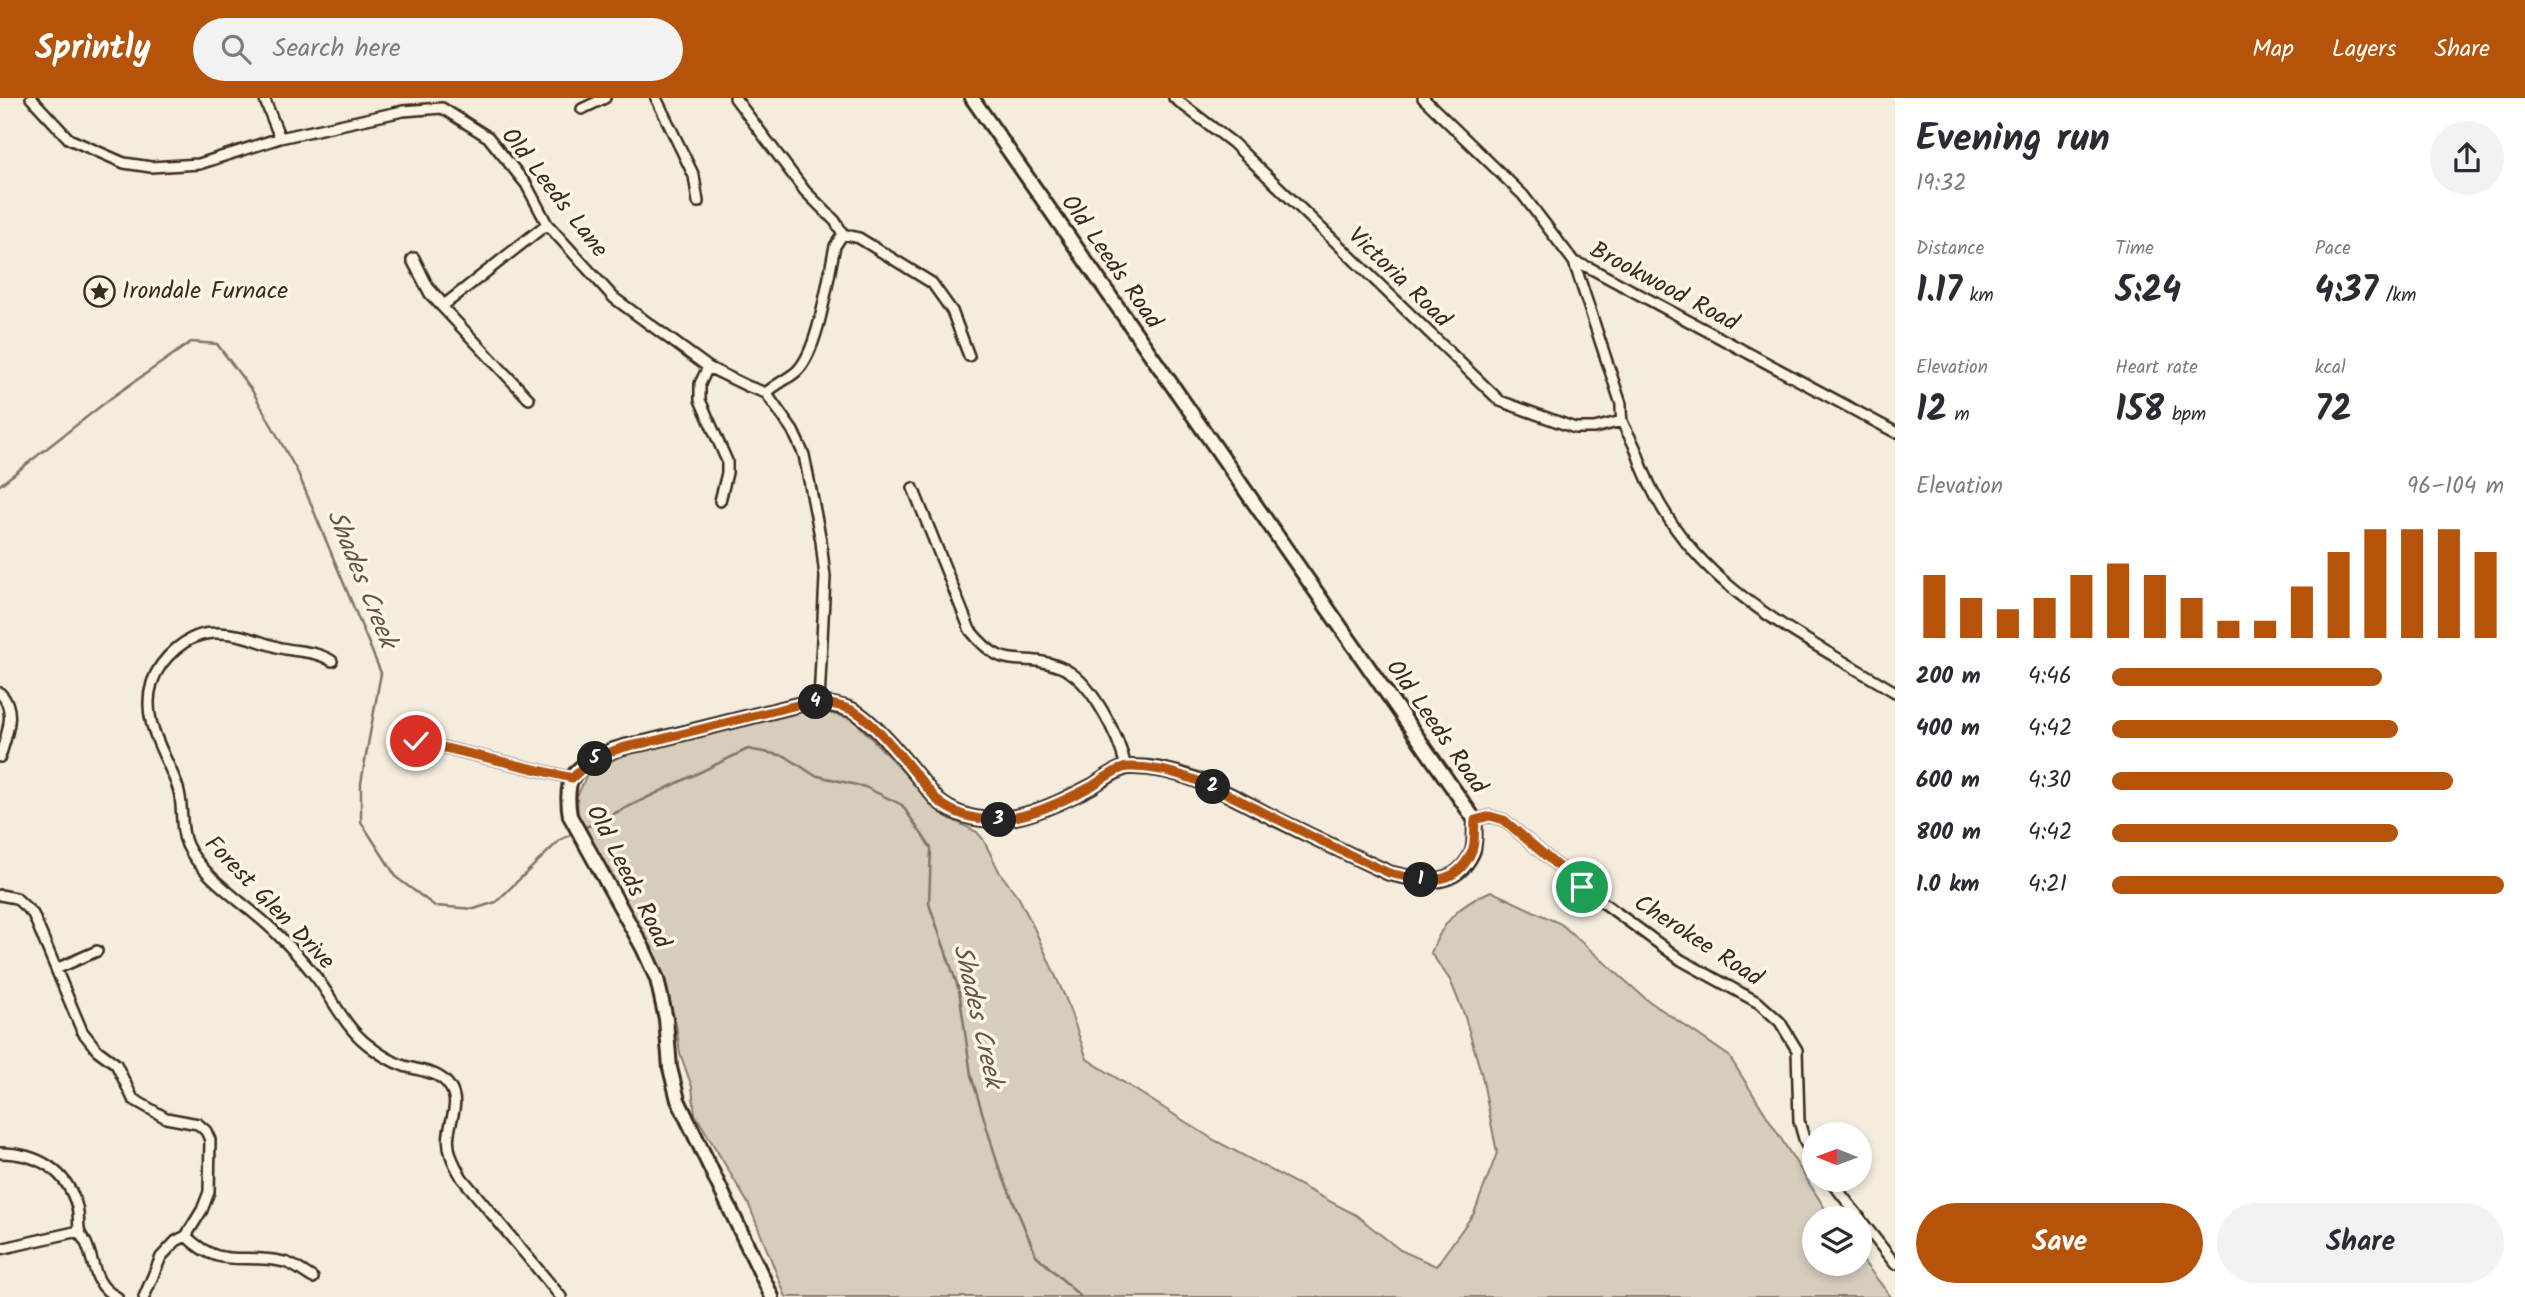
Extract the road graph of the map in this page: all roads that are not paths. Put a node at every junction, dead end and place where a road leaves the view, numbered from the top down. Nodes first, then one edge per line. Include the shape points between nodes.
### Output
1 (31, 98) edge
2 (264, 98) edge
3 (605, 98) edge
4 (656, 98) edge
5 (734, 98) edge
6 (972, 98) edge
7 (1174, 98) edge
8 (1423, 98) edge
9 (582, 109) dead end
10 (280, 138) junction
11 (698, 202) dead end
12 (547, 224) junction
13 (843, 234) junction
14 (1574, 262) junction
15 (969, 356) dead end
16 (708, 367) junction
17 (766, 393) junction
18 (529, 399) dead end
19 (1622, 421) junction
20 (1895, 432) edge
21 (913, 488) dead end
22 (720, 500) dead end
23 (332, 661) dead end
24 (1895, 692) edge
25 (0, 693) edge
26 (819, 702) junction
27 (416, 741) dead end
28 (0, 757) edge
29 (1126, 767) junction
30 (572, 778) junction
31 (1475, 820) junction
32 (0, 895) edge
33 (97, 951) dead end
34 (56, 969) junction
35 (1802, 1132) edge
36 (0, 1153) edge
37 (1839, 1192) edge
38 (1850, 1206) edge
39 (79, 1231) junction
40 (1872, 1234) edge
41 (186, 1237) junction
42 (0, 1248) edge
43 (1895, 1264) edge
44 (313, 1278) dead end
45 (117, 1297) edge
46 (144, 1297) edge
47 (561, 1297) edge
48 (772, 1297) edge

1 - 10 street, Old Leeds Lane via 69,139 124,163 151,167 199,164
2 - 10 street
3 - 9 street
4 - 11 street via 694,176
5 - 13 street
6 - 31 main road, Old Leeds Road
7 - 19 street, Victoria Road via 1233,143 1500,401 1575,428
8 - 14 street, Brookwood Road via 1517,188
10 - 12 street, Old Leeds Lane via 403,111 442,108 488,137 526,184
12 - 16 street, Old Leeds Lane via 614,298
12 - 18 street via 444,304 412,260 430,294
13 - 15 street via 932,284 953,310
13 - 17 street via 835,246 811,351 797,371
14 - 19 street via 1621,404
14 - 20 street, Brookwood Road
16 - 17 street, Old Leeds Lane
16 - 22 street via 700,384 700,400 727,461
17 - 26 street via 804,455 821,541 825,577
19 - 24 street via 1646,482 1674,528 1706,566 1751,604
21 - 29 street via 970,630 985,649 1009,661 1046,663 1075,676 1090,691 1123,751
23 - 47 street, Forest Glen Drive via 235,633 199,635 169,654 152,682 148,706 152,730 179,789 186,844 199,865 285,942 366,1043 386,1058 433,1073 450,1086 455,1100 448,1135 451,1158 462,1178
25 - 28 street via 10,711 10,722
26 - 29 main road, Old Leeds Road via 851,710 868,721 938,801 949,810 983,821 1031,813
26 - 30 main road, Old Leeds Road via 620,747 590,761
27 - 30 street
29 - 31 main road, Old Leeds Road via 1161,770 1202,782 1389,873 1421,880 1455,876 1472,852
30 - 48 main road, Old Leeds Road via 570,816 657,979 678,1100
31 - 35 street, Cherokee Road via 1490,816 1504,820 1582,887 1681,960 1759,1003 1780,1022 1797,1050
32 - 34 street via 16,898 33,914
33 - 34 street
34 - 41 street via 82,1031 116,1064 133,1099 166,1118 198,1124 211,1140 209,1192
36 - 39 street via 29,1155 50,1166 69,1186 78,1210
37 - 38 street
39 - 42 street
39 - 45 street via 102,1285
40 - 43 street
41 - 44 street via 214,1257 286,1262
41 - 46 street via 161,1257

